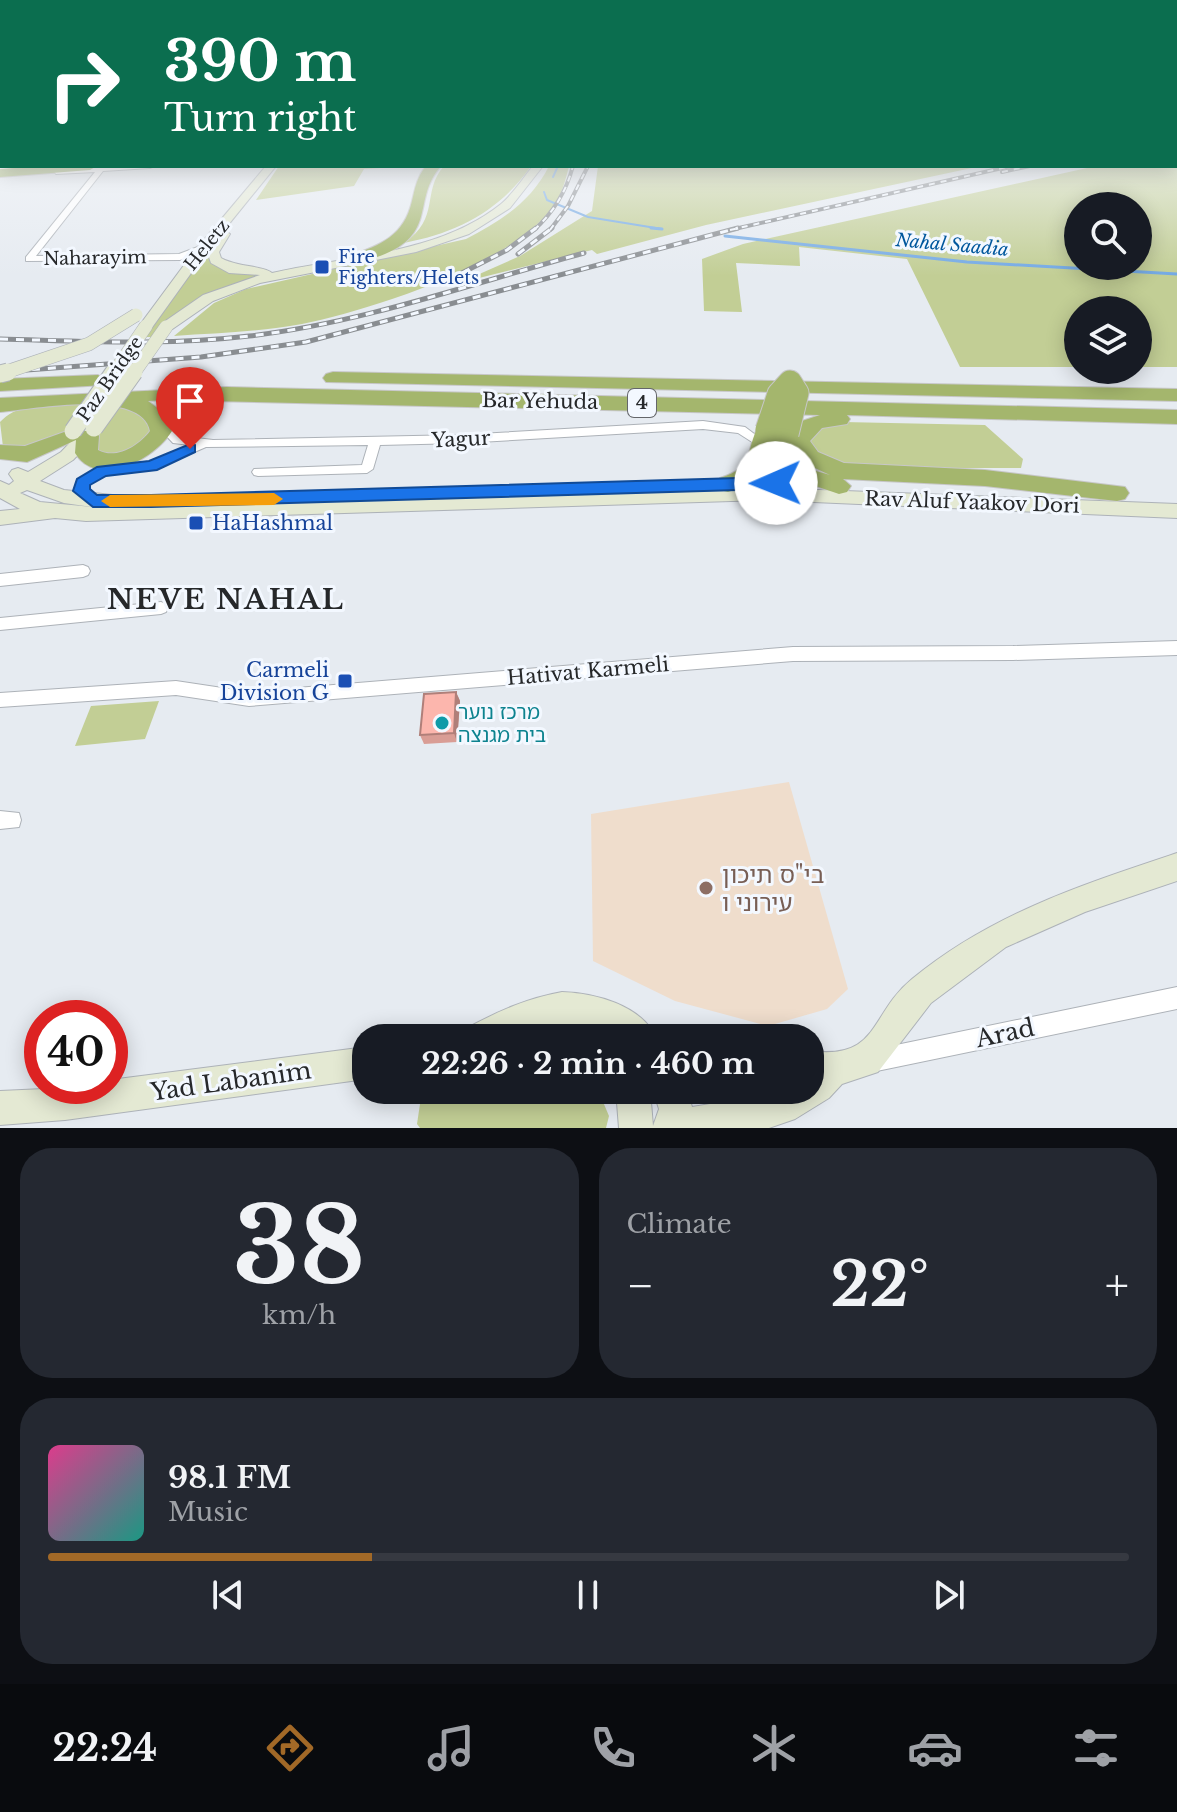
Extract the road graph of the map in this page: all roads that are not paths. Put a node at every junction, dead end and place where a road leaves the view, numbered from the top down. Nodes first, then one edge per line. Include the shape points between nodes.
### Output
1 (32, 171) edge
2 (93, 171) edge
3 (267, 171) edge
4 (430, 171) edge
5 (535, 171) edge
6 (0, 172) edge
7 (241, 205) junction
8 (186, 259) junction
9 (355, 259) junction
10 (294, 271) junction
11 (141, 321) junction
12 (0, 374) edge
13 (419, 378) junction
14 (790, 382) junction
15 (1177, 382) edge
16 (0, 385) edge
17 (1177, 395) edge
18 (106, 398) junction
19 (27, 403) junction
20 (0, 405) edge
21 (0, 417) edge
22 (1177, 417) edge
23 (161, 424) junction
24 (78, 438) junction
25 (375, 441) junction
26 (213, 444) junction
27 (0, 452) edge
28 (770, 462) junction
29 (258, 472) dead end
30 (728, 484) joint
31 (8, 486) edge
32 (839, 486) joint
33 (1117, 493) junction
34 (1177, 498) edge
35 (93, 501) junction
36 (61, 505) junction
37 (1177, 511) edge
38 (0, 518) edge
39 (83, 571) dead end
40 (0, 580) edge
41 (161, 608) dead end
42 (0, 624) edge
43 (1177, 648) edge
44 (0, 700) edge
45 (1177, 867) edge
46 (1177, 998) edge
47 (509, 1024) edge
48 (623, 1024) edge
49 (867, 1061) junction
50 (352, 1065) edge
51 (824, 1068) edge
52 (788, 1104) edge
53 (654, 1107) edge
54 (0, 1108) edge
55 (743, 1123) edge

1 - 6 highway
2 - 8 street, Naharayim via 29,259
3 - 7 street, Heletz
4 - 9 highway via 409,232
5 - 9 street via 515,198 475,225 429,244
7 - 8 street, Heletz via 203,248
7 - 10 street via 213,252 215,260 243,271
8 - 11 street, Heletz via 179,279
9 - 10 street
10 - 24 street, Paz Bridge, bridge via 221,291 190,308 166,327
11 - 12 street, bridge
11 - 24 street, Paz Bridge, bridge
13 - 14 highway via 606,375
13 - 16 highway, Bar Yehuda / 4
13 - 17 highway, Bar Yehuda / 4
14 - 15 highway
14 - 28 highway, bridge via 797,393
18 - 19 highway, Bar Yehuda / 4
18 - 22 highway, Bar Yehuda / 4 via 239,393
18 - 23 highway via 143,406
19 - 20 highway, Bar Yehuda / 4
19 - 21 highway
22 - 33 highway via 829,420 808,426 799,441 810,457 841,471 985,478
23 - 24 highway via 160,435 150,446 117,460 89,457
23 - 26 street, Yagur via 177,440
24 - 27 highway via 27,454
24 - 31 street
24 - 36 street via 55,481
25 - 26 street, Yagur
25 - 28 street, Yagur via 703,425 741,430
25 - 29 street via 367,469
26 - 35 street via 151,466 96,474 81,485
27 - 31 highway
28 - 30 highway
28 - 32 highway
28 - 36 street, Rav Aluf Yaakov Dori via 138,514
28 - 37 street, Rav Aluf Yaakov Dori
30 - 35 street
31 - 36 street
32 - 33 street, Rav Aluf Yaakov Dori
33 - 34 street, Rav Aluf Yaakov Dori
35 - 36 street
36 - 38 street
39 - 40 street
41 - 42 street
43 - 44 street, Hativat Karmeli via 793,654 249,699 176,688
45 - 49 street via 1082,899 996,937 920,992
46 - 49 street, Arad
47 - 48 street via 538,1010 594,1009
49 - 51 street, Arad
50 - 54 street, Yad Labanim
52 - 55 street, Arad
53 - 55 street, Arad via 684,1125

